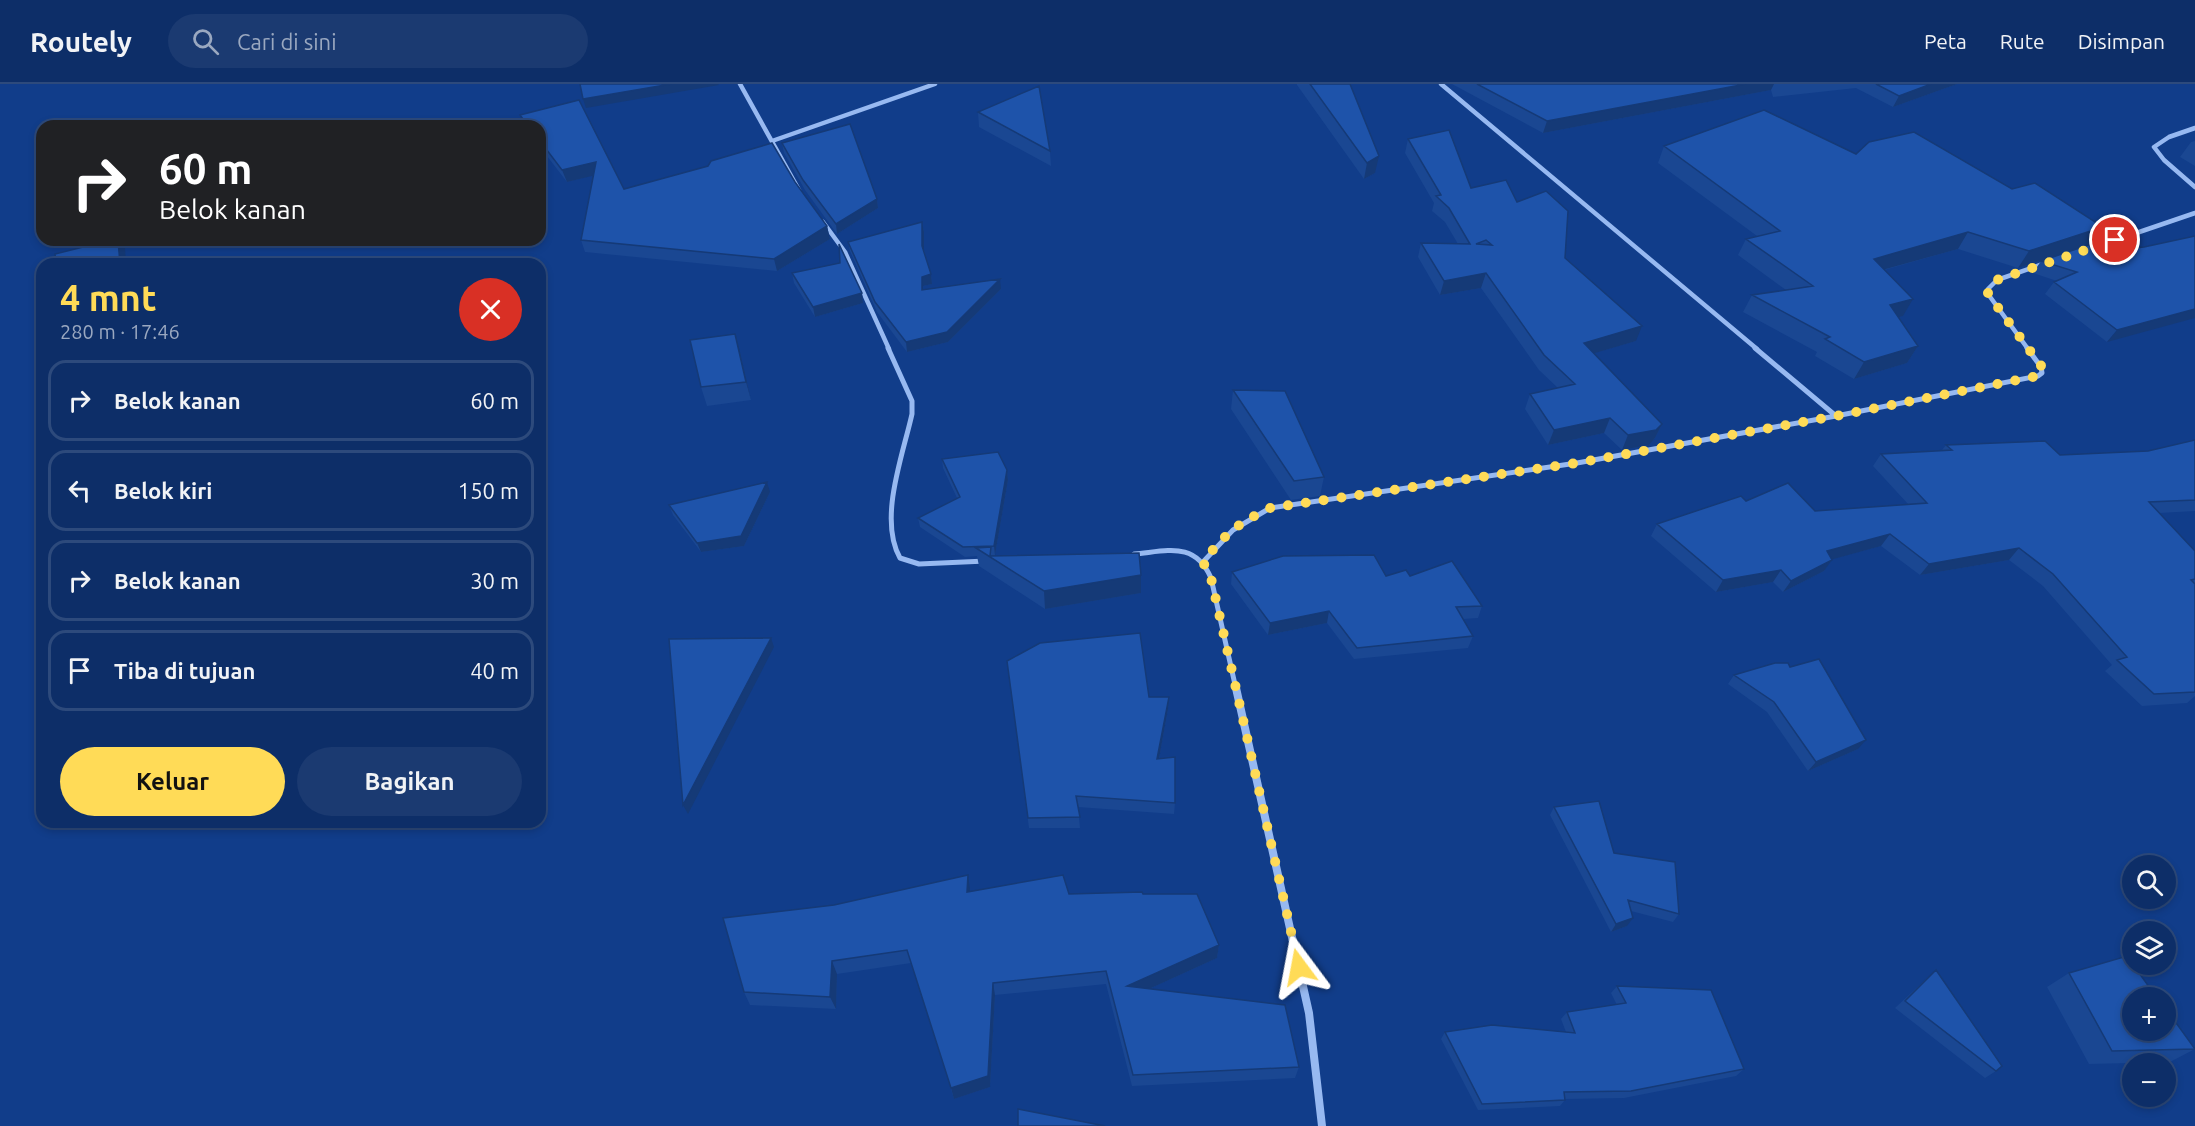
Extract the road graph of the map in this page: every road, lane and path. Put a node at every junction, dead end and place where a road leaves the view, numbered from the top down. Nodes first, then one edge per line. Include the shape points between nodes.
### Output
1 (740, 84) edge
2 (935, 84) edge
3 (1441, 84) edge
4 (2195, 128) edge
5 (772, 141) junction
6 (2195, 187) edge
7 (801, 192) edge
8 (2195, 213) edge
9 (821, 219) edge
10 (2098, 246) edge
11 (2046, 263) edge
12 (1836, 416) junction
13 (1122, 554) edge
14 (991, 560) edge
15 (1203, 562) junction
16 (1322, 1126) edge

1 - 5 street
2 - 5 street
3 - 12 street
4 - 6 street via 2154,147
5 - 7 street
8 - 10 street
9 - 14 street via 845,252 912,401 890,513 895,549 900,558 919,564
11 - 12 street via 1997,280 1988,289 2042,367 2042,373
12 - 15 street via 1577,463 1270,508 1239,524
13 - 15 street via 1182,551
15 - 16 street via 1211,578 1309,1013

